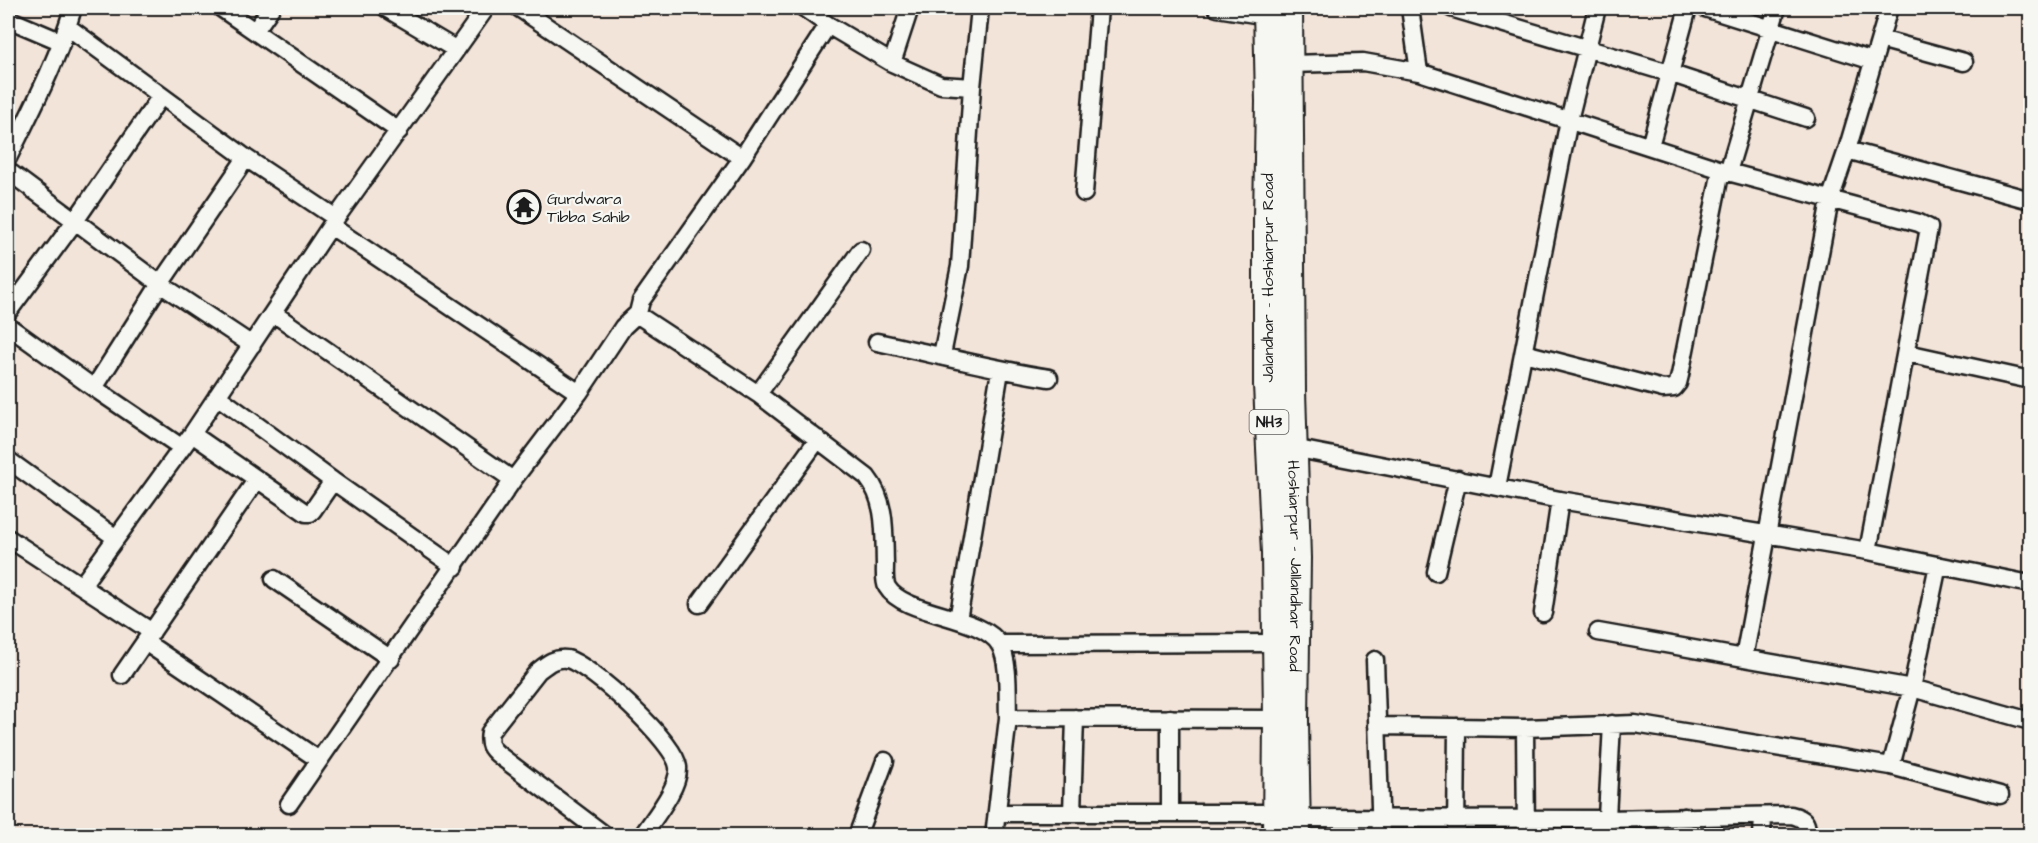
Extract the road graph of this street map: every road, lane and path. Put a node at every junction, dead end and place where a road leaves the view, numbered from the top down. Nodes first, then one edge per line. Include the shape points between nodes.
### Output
1 (74, 8) edge
2 (220, 8) edge
3 (271, 8) edge
4 (386, 8) edge
5 (486, 8) edge
6 (519, 8) edge
7 (910, 8) edge
8 (980, 8) edge
9 (1100, 8) edge
10 (1217, 8) edge
11 (1410, 8) edge
12 (1451, 8) edge
13 (1597, 8) edge
14 (1688, 8) edge
15 (1705, 8) edge
16 (1776, 8) edge
17 (1889, 8) edge
18 (1275, 10) edge
19 (816, 14) edge
20 (8, 20) edge
21 (1770, 28) junction
22 (255, 31) junction
23 (65, 35) junction
24 (1880, 39) junction
25 (1586, 48) junction
26 (455, 49) junction
27 (1873, 61) junction
28 (1964, 62) dead end
29 (892, 63) junction
30 (1290, 64) junction
31 (1419, 72) junction
32 (1669, 73) junction
33 (972, 87) junction
34 (161, 96) junction
35 (1749, 99) junction
36 (1806, 118) dead end
37 (1569, 120) junction
38 (399, 131) junction
39 (1650, 146) junction
40 (1847, 150) junction
41 (8, 158) edge
42 (246, 158) junction
43 (742, 158) junction
44 (8, 171) edge
45 (1724, 171) junction
46 (1084, 193) dead end
47 (1830, 200) junction
48 (2031, 200) edge
49 (75, 221) junction
50 (334, 222) junction
51 (861, 250) dead end
52 (160, 284) junction
53 (8, 312) edge
54 (273, 313) junction
55 (638, 313) junction
56 (8, 326) edge
57 (877, 342) dead end
58 (252, 345) junction
59 (1524, 353) junction
60 (1907, 353) junction
61 (942, 355) junction
62 (1000, 371) junction
63 (1049, 378) dead end
64 (2031, 380) edge
65 (94, 388) junction
66 (579, 393) junction
67 (758, 394) junction
68 (217, 396) junction
69 (192, 434) junction
70 (818, 439) junction
71 (181, 447) junction
72 (1293, 448) junction
73 (8, 460) edge
74 (257, 479) junction
75 (1458, 479) junction
76 (513, 480) junction
77 (333, 481) junction
78 (1497, 487) junction
79 (1560, 500) junction
80 (1768, 535) junction
81 (8, 538) edge
82 (116, 538) junction
83 (1869, 551) junction
84 (1938, 565) junction
85 (454, 567) junction
86 (1436, 572) dead end
87 (274, 579) dead end
88 (2031, 584) edge
89 (82, 585) junction
90 (699, 604) dead end
91 (1543, 612) dead end
92 (958, 620) junction
93 (1598, 632) dead end
94 (149, 637) junction
95 (999, 644) junction
96 (1285, 644) junction
97 (1744, 658) junction
98 (391, 659) junction
99 (1375, 660) dead end
100 (122, 675) dead end
101 (1912, 688) junction
102 (1008, 718) junction
103 (1075, 718) junction
104 (1170, 718) junction
105 (1278, 718) junction
106 (2031, 721) edge
107 (1612, 724) junction
108 (1377, 726) junction
109 (1457, 727) junction
110 (1525, 728) junction
111 (319, 760) junction
112 (885, 761) dead end
113 (1892, 766) junction
114 (2001, 795) dead end
115 (289, 804) dead end
116 (998, 813) junction
117 (1072, 813) junction
118 (1170, 813) junction
119 (1684, 817) junction
120 (1763, 817) junction
121 (1456, 818) junction
122 (1528, 818) junction
123 (1287, 826) edge
124 (1380, 827) edge
125 (1607, 827) edge
126 (606, 836) edge
127 (642, 836) edge
128 (857, 836) edge
129 (994, 836) edge
130 (1456, 836) edge
131 (1526, 836) edge
132 (1683, 836) edge
133 (1762, 836) edge
134 (1808, 836) edge

1 - 23 street
2 - 22 street
3 - 22 street
4 - 26 street
5 - 26 street
6 - 43 street
7 - 29 street
8 - 33 street
9 - 46 street
10 - 18 street
11 - 31 street
12 - 25 street
13 - 25 street
14 - 32 street
15 - 21 street
16 - 21 street
17 - 24 street
18 - 30 highway, Hoshiarpur - Jallandhar Road / NH3
18 - 96 highway, Jalandhar - Hoshiarpur Road / NH3 via 1269,102 1267,385 1275,553
19 - 29 street
19 - 43 street
20 - 23 street
21 - 27 street
21 - 35 street
22 - 38 street
23 - 34 street
23 - 41 street
24 - 27 street
24 - 28 street
25 - 32 street
25 - 37 street
26 - 38 street
27 - 40 street
29 - 33 street via 941,85
30 - 31 street via 1364,62
30 - 72 highway, Hoshiarpur - Jallandhar Road / NH3
31 - 37 street
32 - 35 street
32 - 39 street
33 - 61 street via 960,266
34 - 42 street
34 - 49 street
35 - 36 street
35 - 45 street
37 - 39 street
37 - 59 street
38 - 50 street
39 - 45 street
40 - 47 street
40 - 48 street
42 - 50 street
42 - 52 street
43 - 55 street via 641,301
44 - 49 street
45 - 47 street
45 - 59 street via 1674,388 1663,389
47 - 60 street via 1919,222 1929,228
47 - 80 street
49 - 52 street
49 - 53 street
50 - 54 street
50 - 66 street
51 - 67 street
52 - 58 street
52 - 65 street
54 - 58 street
54 - 76 street
55 - 66 street via 623,327
55 - 67 street
56 - 65 street
57 - 61 street
58 - 68 street
59 - 78 street
60 - 64 street
60 - 83 street
61 - 62 street
62 - 63 street
62 - 92 street
65 - 71 street
66 - 76 street
67 - 70 street
68 - 69 street
68 - 77 street
69 - 71 street
69 - 74 street
70 - 90 street
70 - 92 street via 877,489 884,526 886,585 908,604
71 - 82 street
72 - 75 street
72 - 96 highway, Hoshiarpur - Jallandhar Road / NH3 via 1297,558
73 - 82 street
74 - 77 street via 306,513 313,510
74 - 94 street
75 - 78 street
75 - 86 street
76 - 85 street
77 - 85 street
78 - 79 street
79 - 80 street
79 - 91 street
80 - 83 street
80 - 97 street
81 - 89 street
82 - 89 street
83 - 84 street
84 - 88 street
84 - 101 street
85 - 98 street
87 - 98 street
89 - 94 street
92 - 95 street via 987,633
93 - 97 street
94 - 100 street
94 - 111 street
95 - 96 street
95 - 102 street via 1005,662
96 - 105 highway, Jalandhar - Hoshiarpur Road / NH3
96 - 123 highway, Hoshiarpur - Jallandhar Road / NH3
97 - 101 street
98 - 111 street
99 - 108 street
101 - 106 street
101 - 113 street
102 - 103 street
102 - 116 street
103 - 104 street
103 - 117 street
104 - 105 street
104 - 118 street
105 - 123 highway, Jalandhar - Hoshiarpur Road / NH3
107 - 110 street
107 - 113 street via 1653,726
107 - 125 street
108 - 109 street
108 - 124 street
109 - 110 street
109 - 121 street
110 - 122 street
111 - 115 street
112 - 128 street
113 - 114 street
116 - 117 street
116 - 129 street
117 - 118 street
118 - 123 street
119 - 120 street
119 - 125 street
119 - 132 street
120 - 133 street
120 - 134 street via 1801,817
121 - 122 street
121 - 124 street
121 - 130 street
122 - 125 street
122 - 131 street
123 - 124 street
126 - 127 street via 491,749 488,742 490,732 538,671 558,658 584,668 612,688 674,755 677,779

